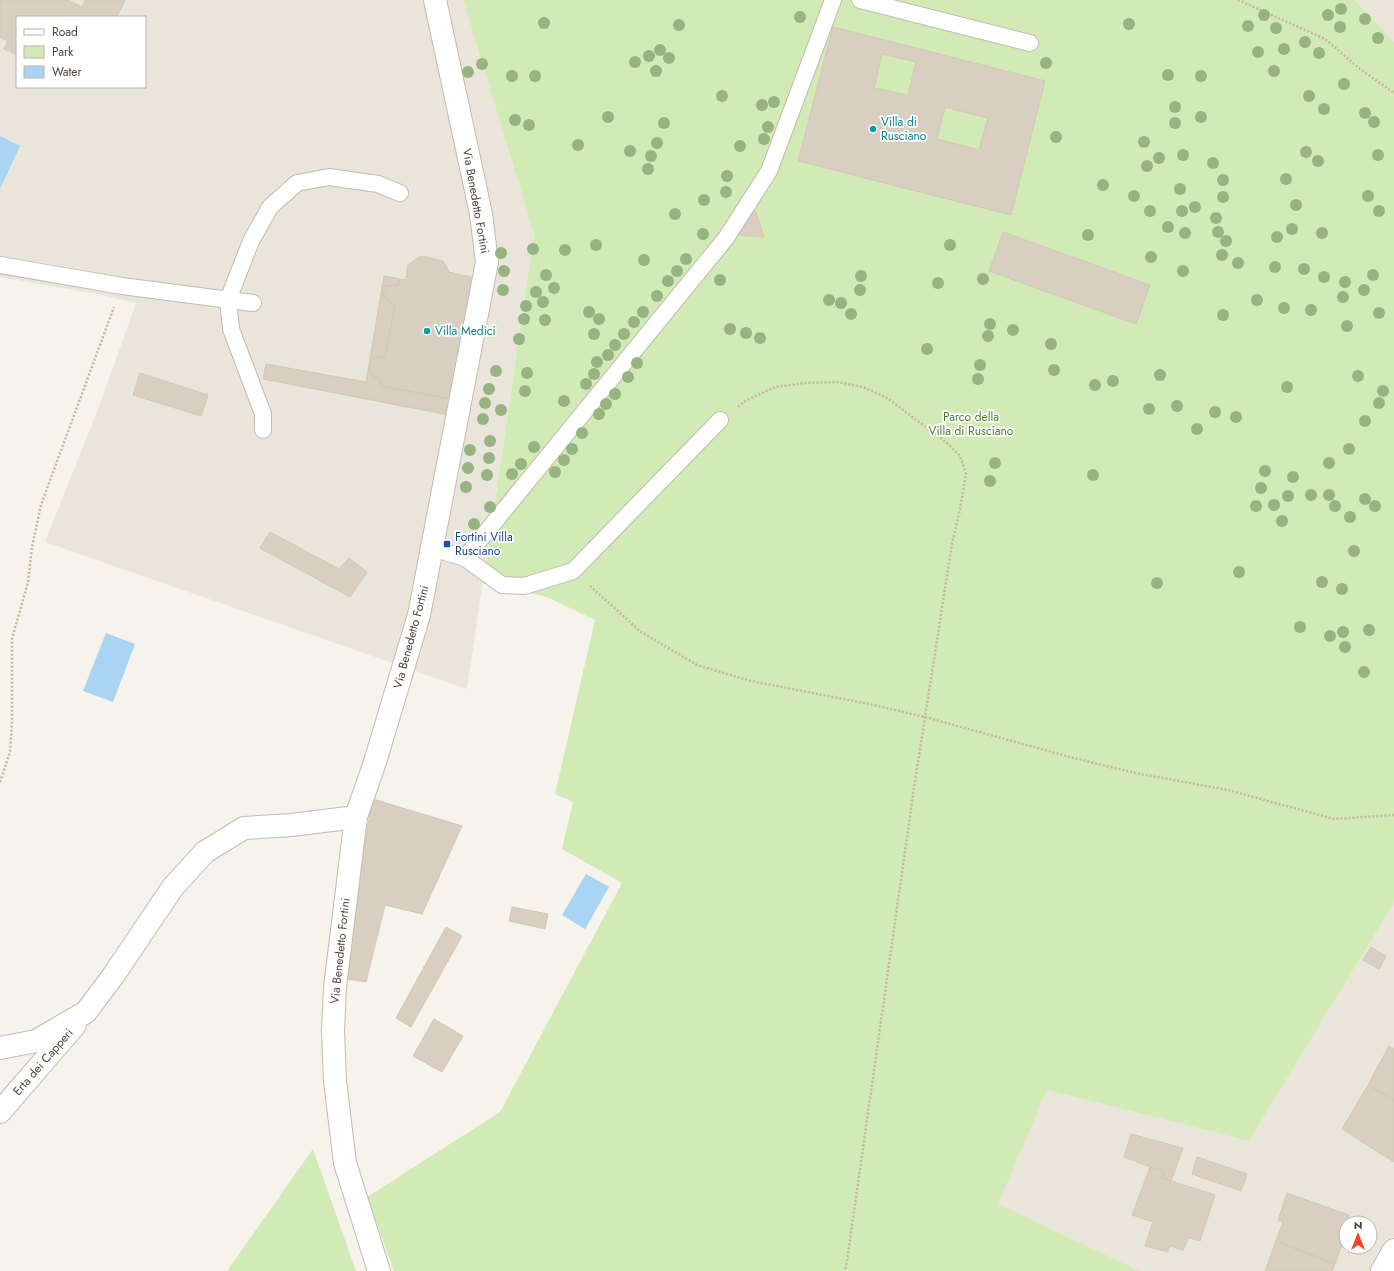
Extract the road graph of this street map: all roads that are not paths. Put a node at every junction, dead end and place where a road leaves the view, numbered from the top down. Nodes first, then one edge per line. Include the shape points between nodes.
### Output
1 (435, 0) edge
2 (833, 0) edge
3 (860, 0) edge
4 (1030, 43) dead end
5 (400, 193) dead end
6 (0, 265) edge
7 (228, 300) junction
8 (253, 303) dead end
9 (720, 420) road end
10 (263, 430) dead end
11 (432, 548) junction
12 (465, 558) junction
13 (356, 817) junction
14 (86, 1012) junction
15 (0, 1048) edge
16 (0, 1112) edge
17 (1394, 1250) edge
18 (379, 1271) edge
19 (1382, 1271) edge

1 - 11 street, Via Benedetto Fortini via 481,214 487,262
2 - 12 lane via 769,171 726,238
3 - 4 lane
5 - 7 lane via 378,184 329,177 297,183 270,207 251,241
6 - 7 lane via 122,286
7 - 8 lane
7 - 10 lane via 231,329 263,414
9 - 12 lane via 573,571 524,586 502,585
11 - 12 lane
11 - 13 street, Via Benedetto Fortini via 419,615
13 - 14 street, Erta dei Capperi via 244,828 205,852 172,888
13 - 18 street, Via Benedetto Fortini via 335,987 335,1081 345,1163
14 - 15 street via 36,1041
14 - 16 street, Erta dei Capperi
17 - 19 street

